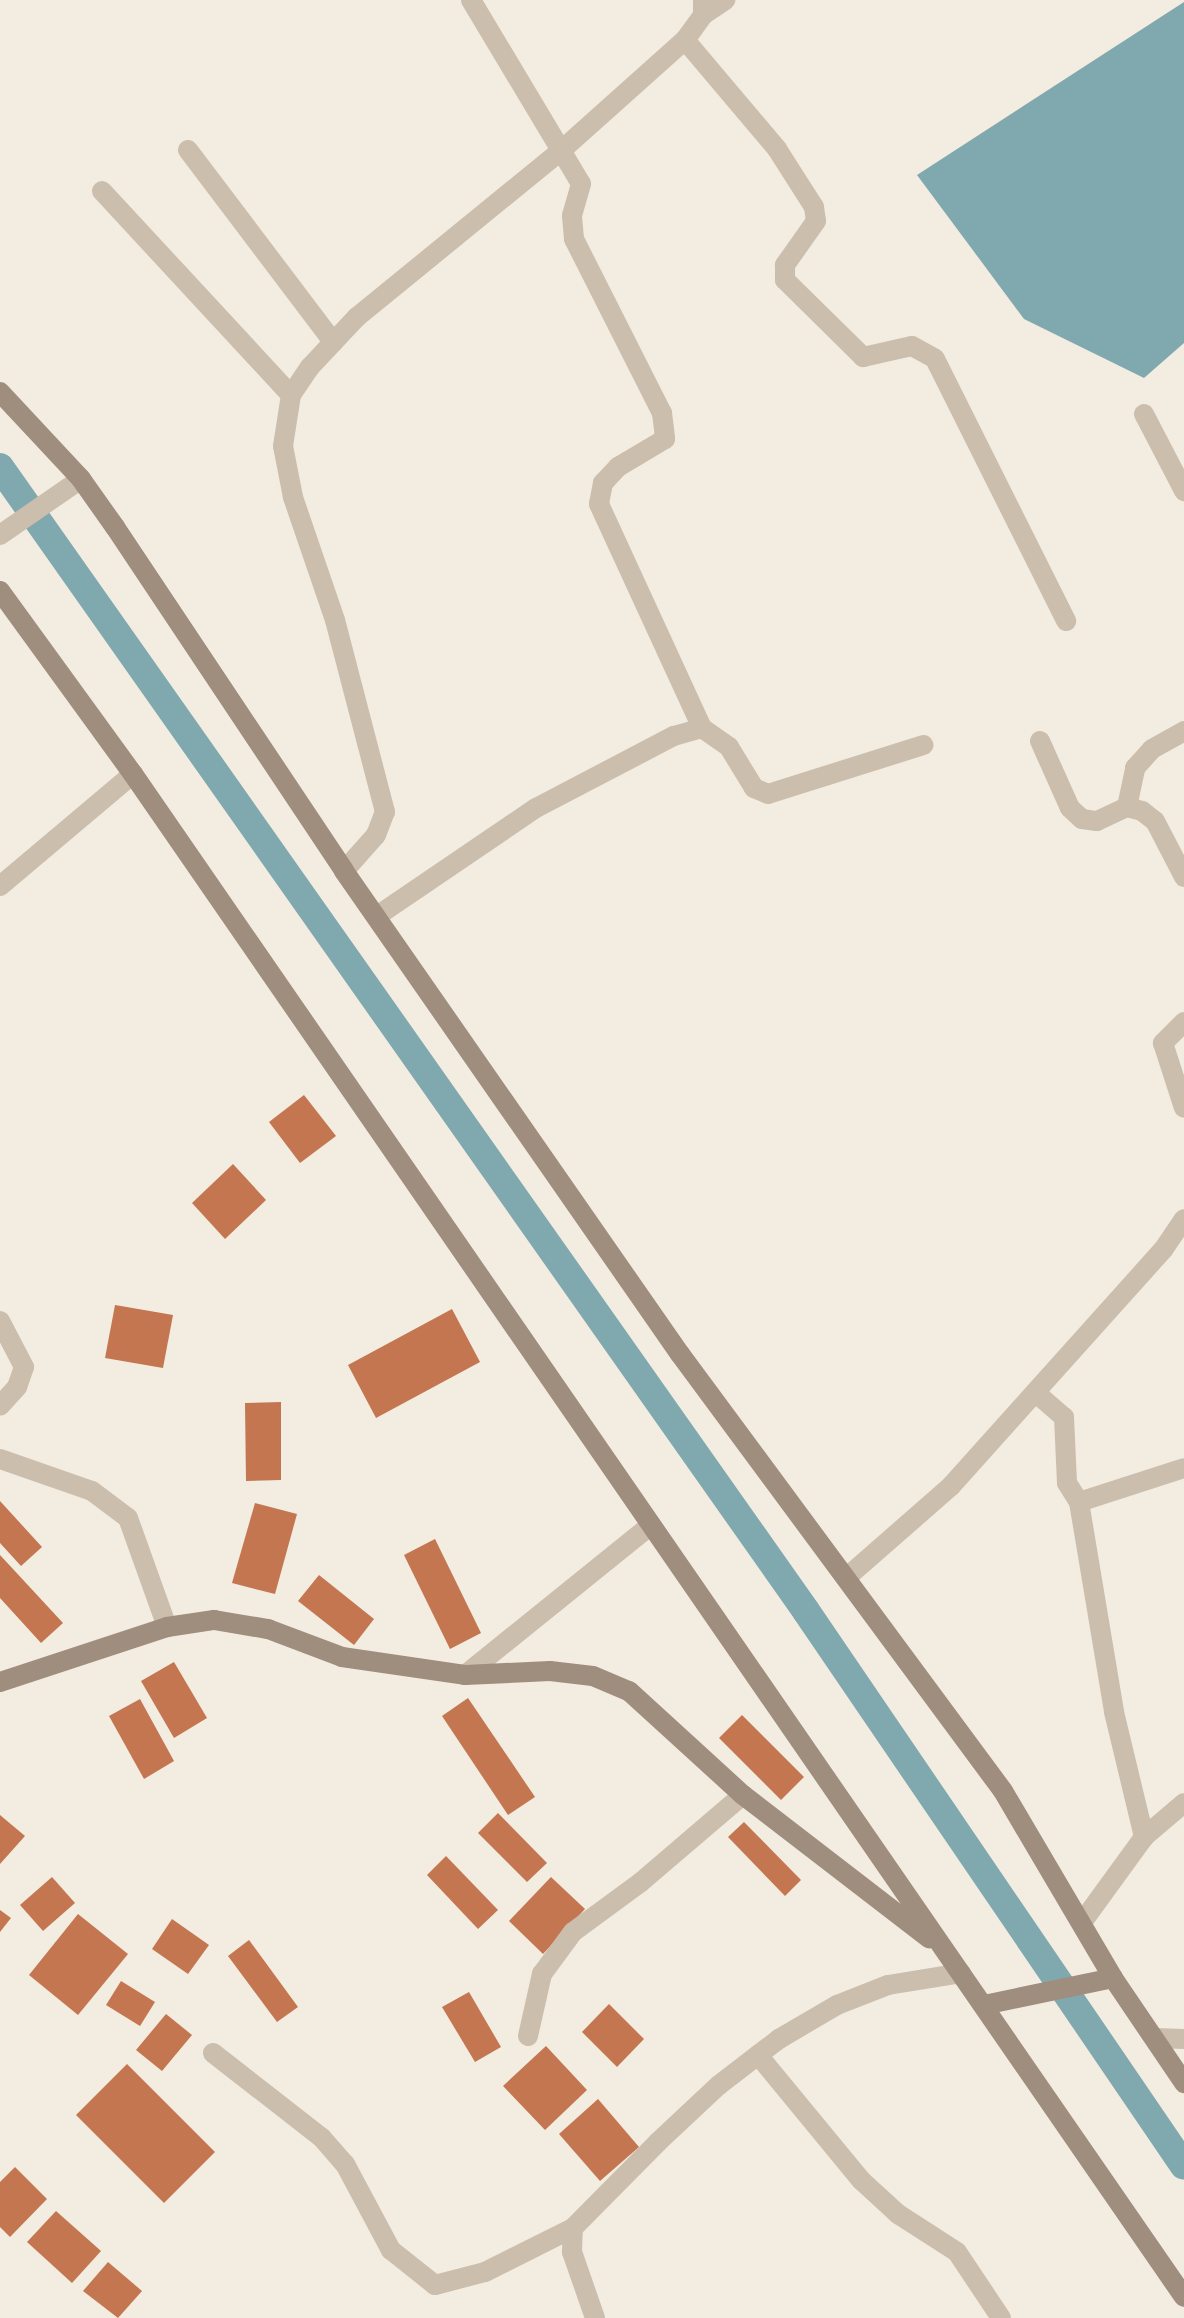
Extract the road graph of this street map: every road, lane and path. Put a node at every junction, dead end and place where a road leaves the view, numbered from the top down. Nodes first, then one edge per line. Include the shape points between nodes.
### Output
1 (471, 0) edge
2 (725, 0) edge
3 (703, 8) edge
4 (685, 40) junction
5 (564, 148) junction
6 (188, 150) dead end
7 (102, 191) dead end
8 (333, 342) junction
9 (0, 392) edge
10 (291, 395) junction
11 (1144, 414) dead end
12 (81, 479) junction
13 (1184, 491) edge
14 (0, 535) edge
15 (0, 591) edge
16 (1066, 621) dead end
17 (702, 728) junction
18 (1184, 731) edge
19 (1040, 741) dead end
20 (923, 745) dead end
21 (133, 774) junction
22 (1127, 807) junction
23 (344, 871) junction
24 (1184, 877) edge
25 (0, 886) edge
26 (377, 916) junction
27 (1184, 1022) edge
28 (1184, 1108) edge
29 (1184, 1219) edge
30 (0, 1321) edge
31 (1036, 1393) junction
32 (0, 1406) edge
33 (0, 1459) edge
34 (1184, 1468) edge
35 (1079, 1502) junction
36 (651, 1525) junction
37 (846, 1578) junction
38 (167, 1627) junction
39 (465, 1675) junction
40 (0, 1682) edge
41 (743, 1795) junction
42 (1184, 1803) edge
43 (1144, 1837) junction
44 (1083, 1921) junction
45 (945, 1950) junction
46 (961, 1973) junction
47 (1105, 1980) junction
48 (984, 2005) junction
49 (528, 2036) dead end
50 (1155, 2038) junction
51 (1184, 2039) edge
52 (213, 2053) dead end
53 (758, 2055) junction
54 (1184, 2083) edge
55 (573, 2228) junction
56 (1184, 2297) edge
57 (595, 2318) edge
58 (1001, 2318) edge

1 - 5 street
2 - 3 street
3 - 4 street
4 - 5 street
4 - 16 street via 777,149 814,207 816,221 785,265 785,280 863,357 912,346 935,359
5 - 8 street
5 - 17 street via 581,184 572,216 574,239 666,428 665,439 654,449 618,467 603,483 599,504
6 - 8 street
7 - 10 street
8 - 10 street
9 - 12 street
10 - 23 street via 283,446 293,497 335,620 385,812 376,835
11 - 13 street
12 - 14 street
12 - 23 street
15 - 21 street
17 - 20 street via 729,747 754,788 768,794
17 - 26 street via 674,736 536,808
18 - 22 street via 1152,749 1135,768
19 - 22 street via 1070,808 1082,819 1097,821
21 - 25 street
21 - 36 street
22 - 24 street via 1155,821
23 - 26 street
26 - 37 street via 680,1354
27 - 28 street via 1163,1043
29 - 31 street
30 - 32 street via 24,1367 17,1387
31 - 35 street via 1064,1417 1067,1483
31 - 37 street via 951,1486
33 - 38 street via 92,1491 128,1518
34 - 35 street
35 - 43 street via 1114,1712
36 - 39 street
36 - 45 street
37 - 44 street via 1003,1791
38 - 39 street via 214,1620 268,1629 342,1657
38 - 40 street
39 - 41 street via 550,1671 593,1676 629,1691
41 - 45 street
41 - 49 street via 573,1932 542,1974
42 - 43 street
43 - 44 street
44 - 47 street
45 - 46 street
46 - 48 street
46 - 53 street via 888,1985 850,2000
47 - 48 street
47 - 50 street
48 - 56 street
50 - 51 street
50 - 54 street
52 - 55 street via 322,2138 345,2164 391,2250 435,2285 485,2272
53 - 55 street via 678,2123
53 - 58 street via 862,2181 898,2214 957,2252
55 - 57 street via 572,2252

